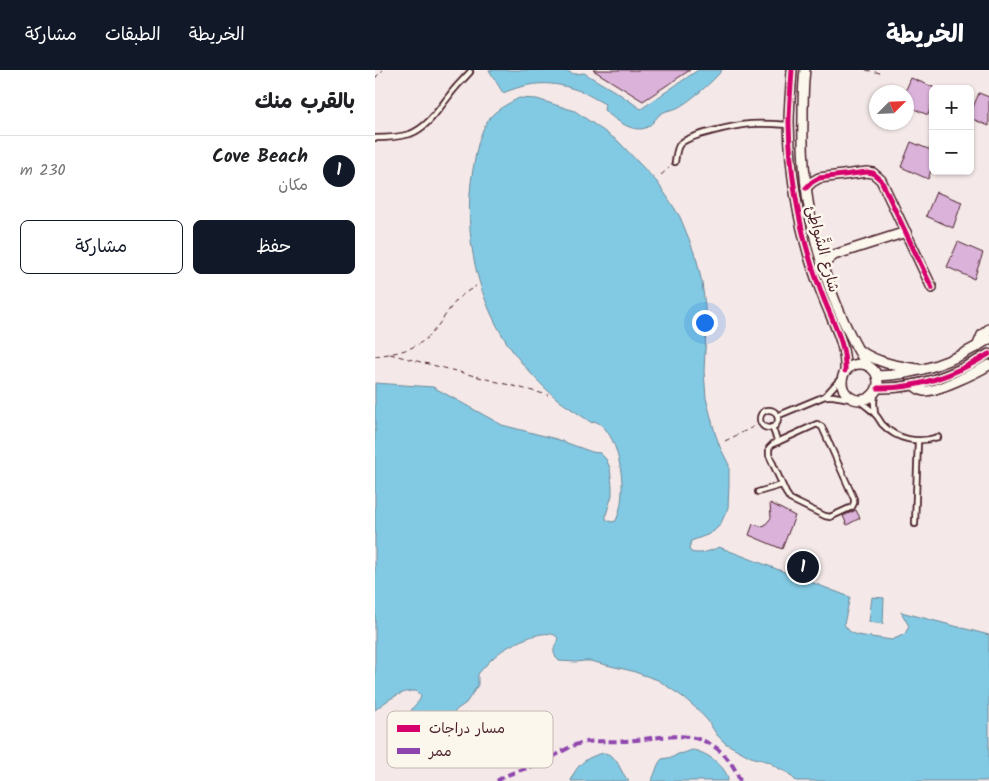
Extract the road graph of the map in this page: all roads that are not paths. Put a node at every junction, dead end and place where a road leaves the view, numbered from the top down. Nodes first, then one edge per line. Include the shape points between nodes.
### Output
1 (792, 70) edge
2 (805, 70) edge
3 (469, 72) dead end
4 (789, 125) junction
5 (375, 138) edge
6 (675, 162) road end
7 (803, 164) junction
8 (819, 178) junction
9 (806, 188) junction
10 (906, 232) junction
11 (817, 248) junction
12 (834, 255) junction
13 (823, 267) junction
14 (932, 288) dead end
15 (989, 329) edge
16 (989, 339) edge
17 (977, 347) junction
18 (858, 350) junction
19 (989, 354) edge
20 (989, 364) edge
21 (867, 366) junction
22 (924, 369) junction
23 (844, 373) junction
24 (877, 376) junction
25 (914, 385) junction
26 (876, 390) junction
27 (825, 396) junction
28 (856, 400) junction
29 (875, 414) junction
30 (777, 416) junction
31 (772, 427) junction
32 (938, 437) dead end
33 (919, 441) junction
34 (778, 442) junction
35 (782, 485) junction
36 (758, 492) dead end
37 (915, 524) dead end

1 - 4 street, شارع الشَّواطِئ
2 - 7 street, شارع الشَّواطِئ
3 - 5 lane via 425,125 397,137
4 - 6 lane via 750,124 693,137 680,144
4 - 23 street, شارع الشَّواطِئ via 792,167 806,242 819,287 842,343
7 - 8 street
7 - 9 street, شارع الشَّواطِئ
8 - 9 street, شارع الشَّواطِئ
8 - 10 street via 867,172 877,175
9 - 11 street, شارع الشَّواطِئ
10 - 12 street
10 - 14 street
11 - 12 street, شارع الشَّواطِئ
11 - 13 street, شارع الشَّواطِئ
12 - 13 street, شارع الشَّواطِئ
13 - 18 street, شارع الشَّواطِئ
15 - 17 street
16 - 17 street
17 - 22 street
18 - 21 street, شارع الشَّواطِئ
18 - 22 street via 889,364
19 - 25 street
20 - 25 street via 961,379 929,390 922,391
21 - 23 street via 853,365
21 - 24 street
22 - 24 street
23 - 27 lane
23 - 28 street via 843,389
24 - 26 street
25 - 26 street
26 - 28 street via 869,399
26 - 29 lane
27 - 28 lane
27 - 30 lane
28 - 29 lane
29 - 33 lane via 896,435
30 - 31 lane
30 - 31 lane via 772,410 761,415 761,423
31 - 34 lane
32 - 33 lane
33 - 37 lane
34 - 35 lane via 768,451
34 - 35 lane via 820,425 855,503 835,516 827,517 793,501
35 - 36 lane

